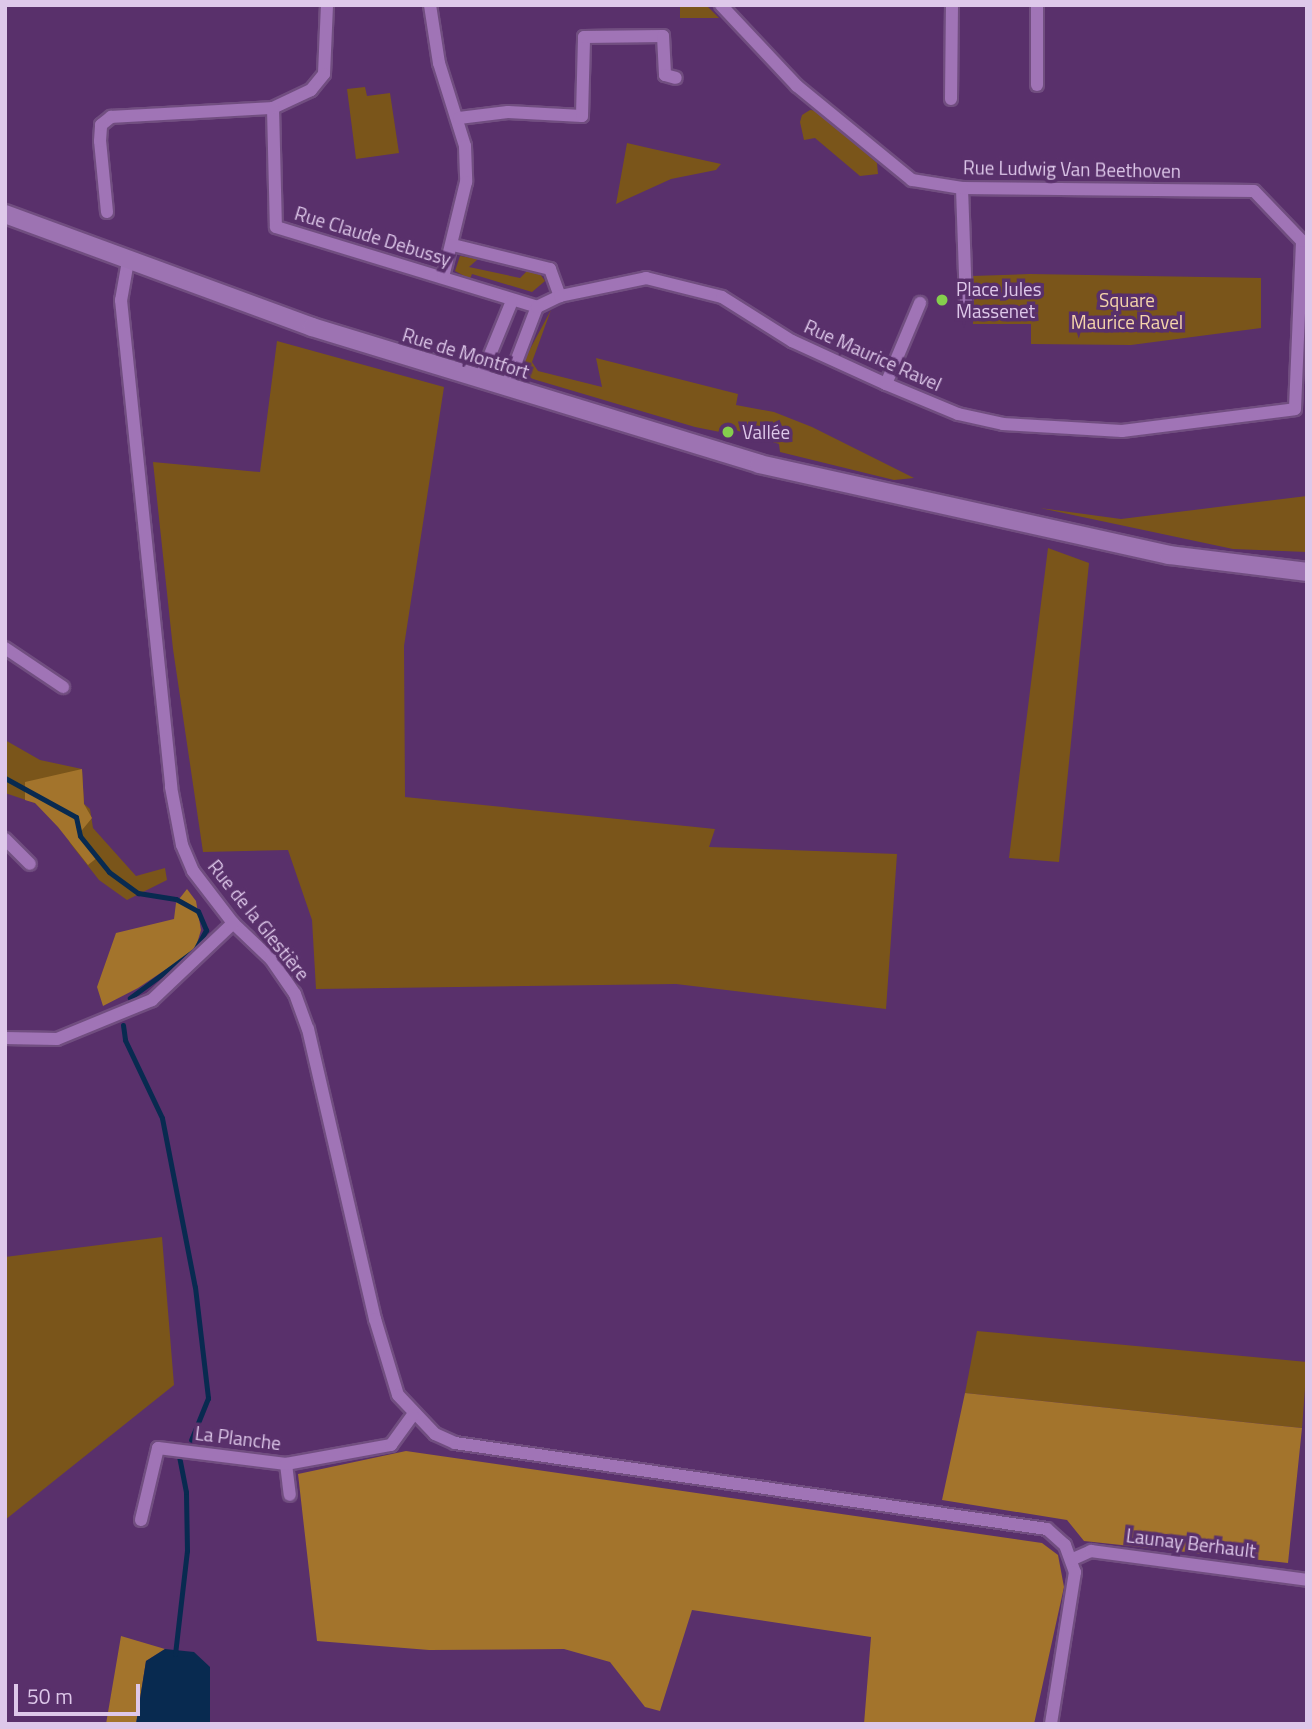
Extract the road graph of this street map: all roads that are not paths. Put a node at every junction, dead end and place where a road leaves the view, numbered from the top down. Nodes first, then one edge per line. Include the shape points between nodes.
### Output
1 (327, 5) edge
2 (430, 5) edge
3 (738, 5) edge
4 (952, 5) edge
5 (1037, 5) edge
6 (724, 10) edge
7 (676, 78) dead end
8 (1037, 85) dead end
9 (951, 99) dead end
10 (273, 108) junction
11 (459, 118) junction
12 (962, 188) junction
13 (107, 212) dead end
14 (5, 214) edge
15 (453, 245) junction
16 (128, 261) junction
17 (443, 277) junction
18 (560, 296) junction
19 (513, 301) junction
20 (920, 303) dead end
21 (966, 303) dead end
22 (537, 307) junction
23 (480, 379) junction
24 (886, 384) junction
25 (506, 388) junction
26 (1295, 410) joint
27 (1307, 572) edge
28 (5, 648) edge
29 (63, 687) dead end
30 (5, 839) edge
31 (30, 864) dead end
32 (233, 923) junction
33 (5, 1038) edge
34 (413, 1415) junction
35 (286, 1464) junction
36 (290, 1495) dead end
37 (141, 1520) dead end
38 (1073, 1559) junction
39 (1307, 1580) edge
40 (1051, 1724) edge

1 - 10 street via 324,74 311,90
2 - 11 street via 439,63
3 - 6 street
4 - 9 street
5 - 8 street
6 - 12 street, Rue Ludwig Van Beethoven via 797,86 912,180
7 - 11 street via 665,75 663,36 584,37 582,116 508,112
10 - 13 street via 111,117 101,125 100,141
10 - 17 street, Rue Claude Debussy via 276,228
11 - 15 street via 466,182
12 - 21 street
12 - 26 street, Rue Ludwig Van Beethoven via 1254,191 1302,241
14 - 16 main road, Rue de Montfort
15 - 17 street
15 - 18 street, Rue Claude Debussy via 550,269
16 - 23 main road, Rue de Montfort via 312,327
16 - 32 street, Rue de la Glestière via 121,300 171,787 182,845 193,871
17 - 19 street, Rue Claude Debussy
18 - 22 street, Rue Maurice Ravel
18 - 24 street, Rue Maurice Ravel via 646,278 699,288 722,297 792,341
19 - 22 street, Rue Claude Debussy
19 - 23 street
20 - 24 street
22 - 25 street
23 - 25 main road, Rue de Montfort
24 - 26 street, Rue Maurice Ravel via 958,414 1079,431 1122,431
25 - 27 main road, Rue de Montfort via 721,453 924,502 1169,555
28 - 29 street
30 - 31 street
32 - 33 street via 140,1006 57,1039
32 - 34 street, Rue de la Glestière via 271,959 295,994 304,1017 385,1359 398,1395
34 - 35 street, La Planche via 391,1445
34 - 38 street, Rue de la Glestière via 435,1434 455,1443 1020,1522 1047,1529
35 - 36 street
35 - 37 street, La Planche via 158,1448
38 - 39 street, Launay Berhault via 1091,1551
38 - 40 street via 1075,1590

